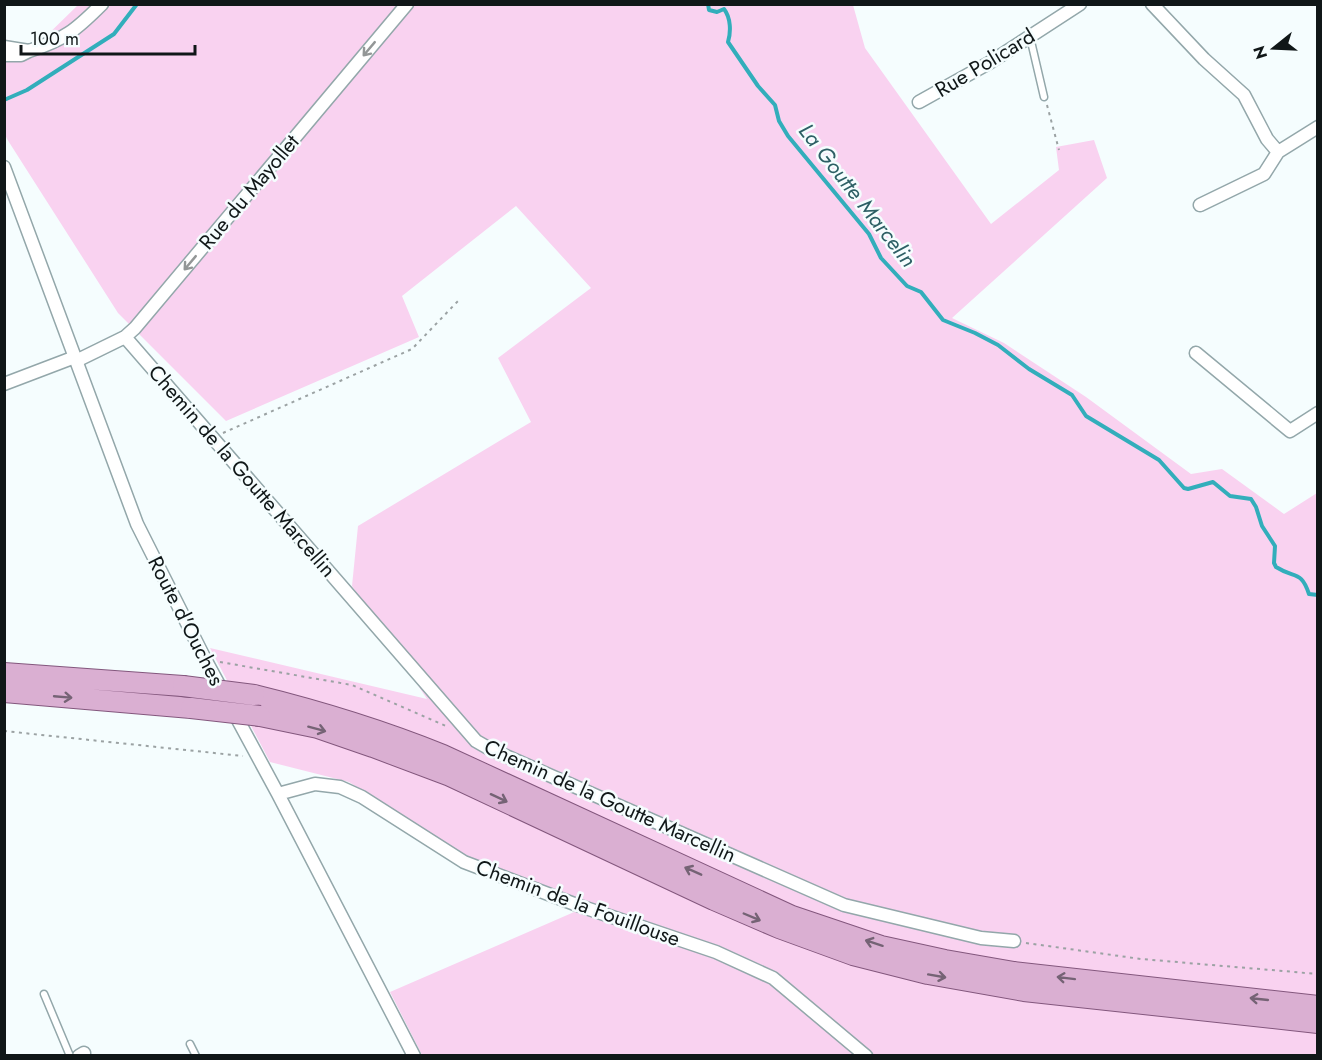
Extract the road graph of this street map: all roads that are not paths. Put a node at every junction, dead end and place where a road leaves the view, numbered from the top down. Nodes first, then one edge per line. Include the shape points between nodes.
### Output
1 (102, 4) edge
2 (407, 4) edge
3 (1080, 4) edge
4 (1152, 4) edge
5 (1030, 37) junction
6 (4, 47) edge
7 (29, 51) junction
8 (4, 55) edge
9 (1044, 97) road end
10 (919, 102) dead end
11 (1317, 127) edge
12 (1278, 152) junction
13 (4, 167) edge
14 (1200, 205) dead end
15 (125, 337) junction
16 (1196, 353) dead end
17 (76, 359) junction
18 (4, 384) edge
19 (1317, 413) edge
20 (4, 673) edge
21 (4, 692) edge
22 (278, 794) junction
23 (1014, 942) road end
24 (44, 994) dead end
25 (1317, 1006) edge
26 (1317, 1023) edge
27 (190, 1044) dead end
28 (70, 1056) edge
29 (196, 1056) edge
30 (414, 1056) edge
31 (866, 1056) edge

1 - 7 street via 78,29
2 -> 15 street, Rue du Mayollet
3 - 5 street, Rue Policard
4 - 12 street via 1244,95
5 - 9 lane
5 - 10 street, Rue Policard
6 - 7 street
7 - 8 street
11 - 12 street
12 - 14 street via 1264,174
13 - 17 street, Route d'Ouches
15 - 17 street, Rue du Mayollet
15 - 23 street, Chemin de la Goutte Marcellin via 477,741 844,905 981,938
16 - 19 street via 1290,431
17 - 18 street, Rue du Mayollet
17 - 22 street, Route d'Ouches via 137,524
25 -> 20 main road, bridge via 1014,972 882,946 792,916 422,746 359,723 254,694
21 -> 26 main road, bridge via 191,708 318,728 450,776 779,928 853,955 928,974 1024,991
22 - 30 street, Route d'Ouches
22 - 31 street, Chemin de la Fouillouse via 315,784 340,787 464,862 716,952 773,978
24 - 28 lane
27 - 29 lane

